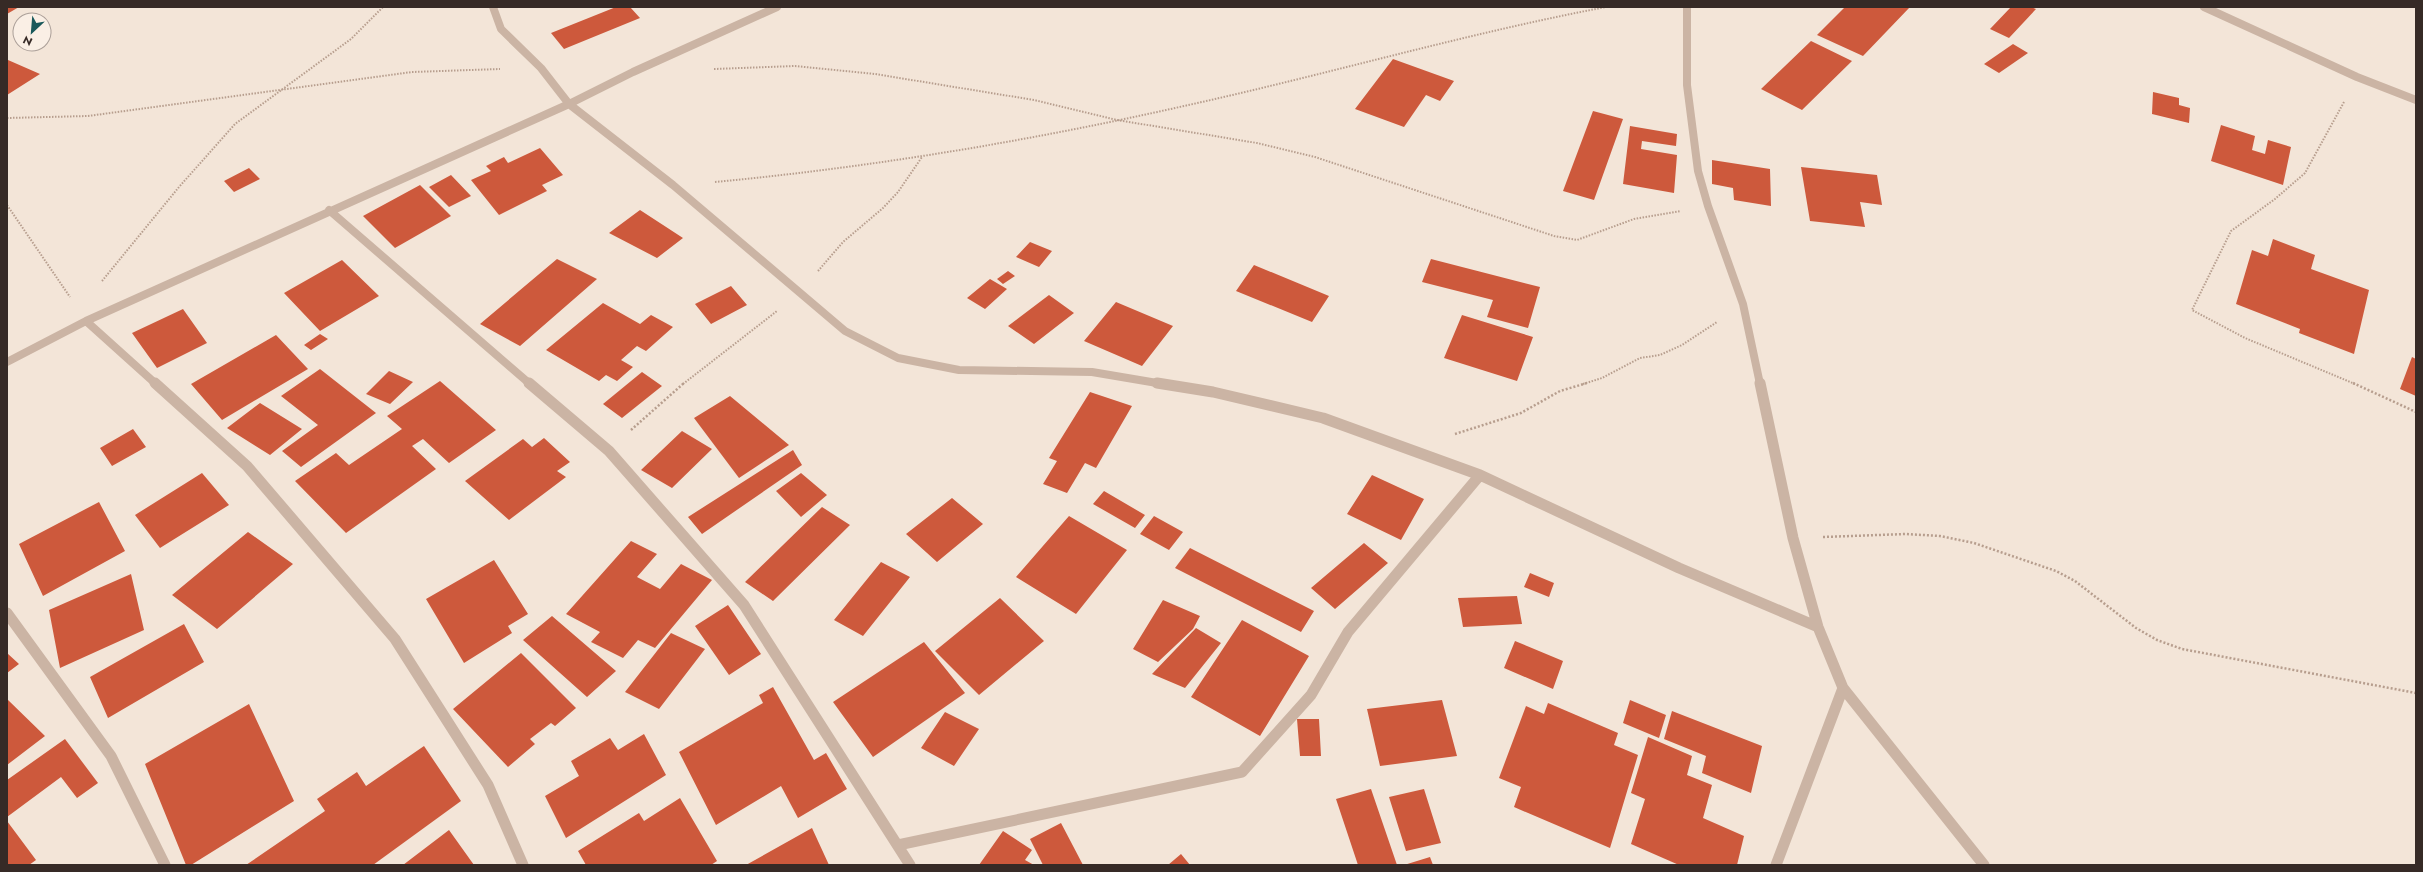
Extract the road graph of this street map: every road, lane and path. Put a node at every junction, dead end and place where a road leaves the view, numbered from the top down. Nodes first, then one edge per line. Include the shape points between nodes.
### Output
1 (383, 7) edge
2 (493, 7) edge
3 (777, 7) edge
4 (1606, 7) edge
5 (1687, 7) edge
6 (2204, 7) edge
7 (541, 68) junction
8 (710, 69) dead end
9 (2357, 76) junction
10 (283, 89) junction
11 (2416, 100) edge
12 (569, 104) junction
13 (7, 118) edge
14 (1117, 120) junction
15 (922, 157) junction
16 (673, 186) junction
17 (7, 205) edge
18 (1708, 206) junction
19 (330, 210) junction
20 (800, 293) junction
21 (1743, 304) junction
22 (78, 308) junction
23 (86, 321) junction
24 (7, 362) edge
25 (2416, 412) edge
26 (1404, 449) junction
27 (609, 451) junction
28 (1480, 475) junction
29 (1793, 538) junction
30 (7, 613) edge
31 (1818, 627) junction
32 (1843, 688) junction
33 (2416, 693) edge
34 (898, 845) junction
35 (165, 865) edge
36 (523, 865) edge
37 (910, 865) edge
38 (1776, 865) edge
39 (1984, 865) edge

1 - 10 path via 351,39
2 - 7 street via 501,29
3 - 12 street
4 - 14 path via 1536,19 1249,91
5 - 18 street via 1687,85 1698,170
6 - 9 street
7 - 10 path via 419,72
7 - 12 street
8 - 14 path via 794,66 875,74 1034,100
9 - 11 street
9 - 25 path via 2305,173 2231,231 2192,310 2245,338 2341,377
10 - 13 path via 88,116
10 - 22 path via 235,124
12 - 16 street
12 - 19 street
14 - 15 path via 1028,140
14 - 18 path via 1257,143 1314,157 1554,236 1577,240 1634,219
15 - 16 path via 783,176
15 - 20 path via 898,192 843,242
16 - 20 street
17 - 22 path
18 - 21 street
19 - 23 street
19 - 27 street
20 - 26 street via 845,331 898,358 959,370 1092,372 1213,392 1323,418
20 - 27 path via 672,392
21 - 26 path via 1682,345 1660,355 1640,358 1602,378 1560,391 1521,413
21 - 29 street
22 - 23 path
23 - 24 street
23 - 36 street via 247,466 395,639 488,785
26 - 28 street
27 - 34 street via 744,605
28 - 31 street via 1672,564
28 - 34 street via 1348,632 1311,695 1242,772
29 - 31 street
29 - 33 path via 1906,534 1940,536 1974,543 2062,574 2136,628 2157,640 2182,649
30 - 35 street via 111,756
31 - 32 street
32 - 38 street
32 - 39 street
34 - 37 street

